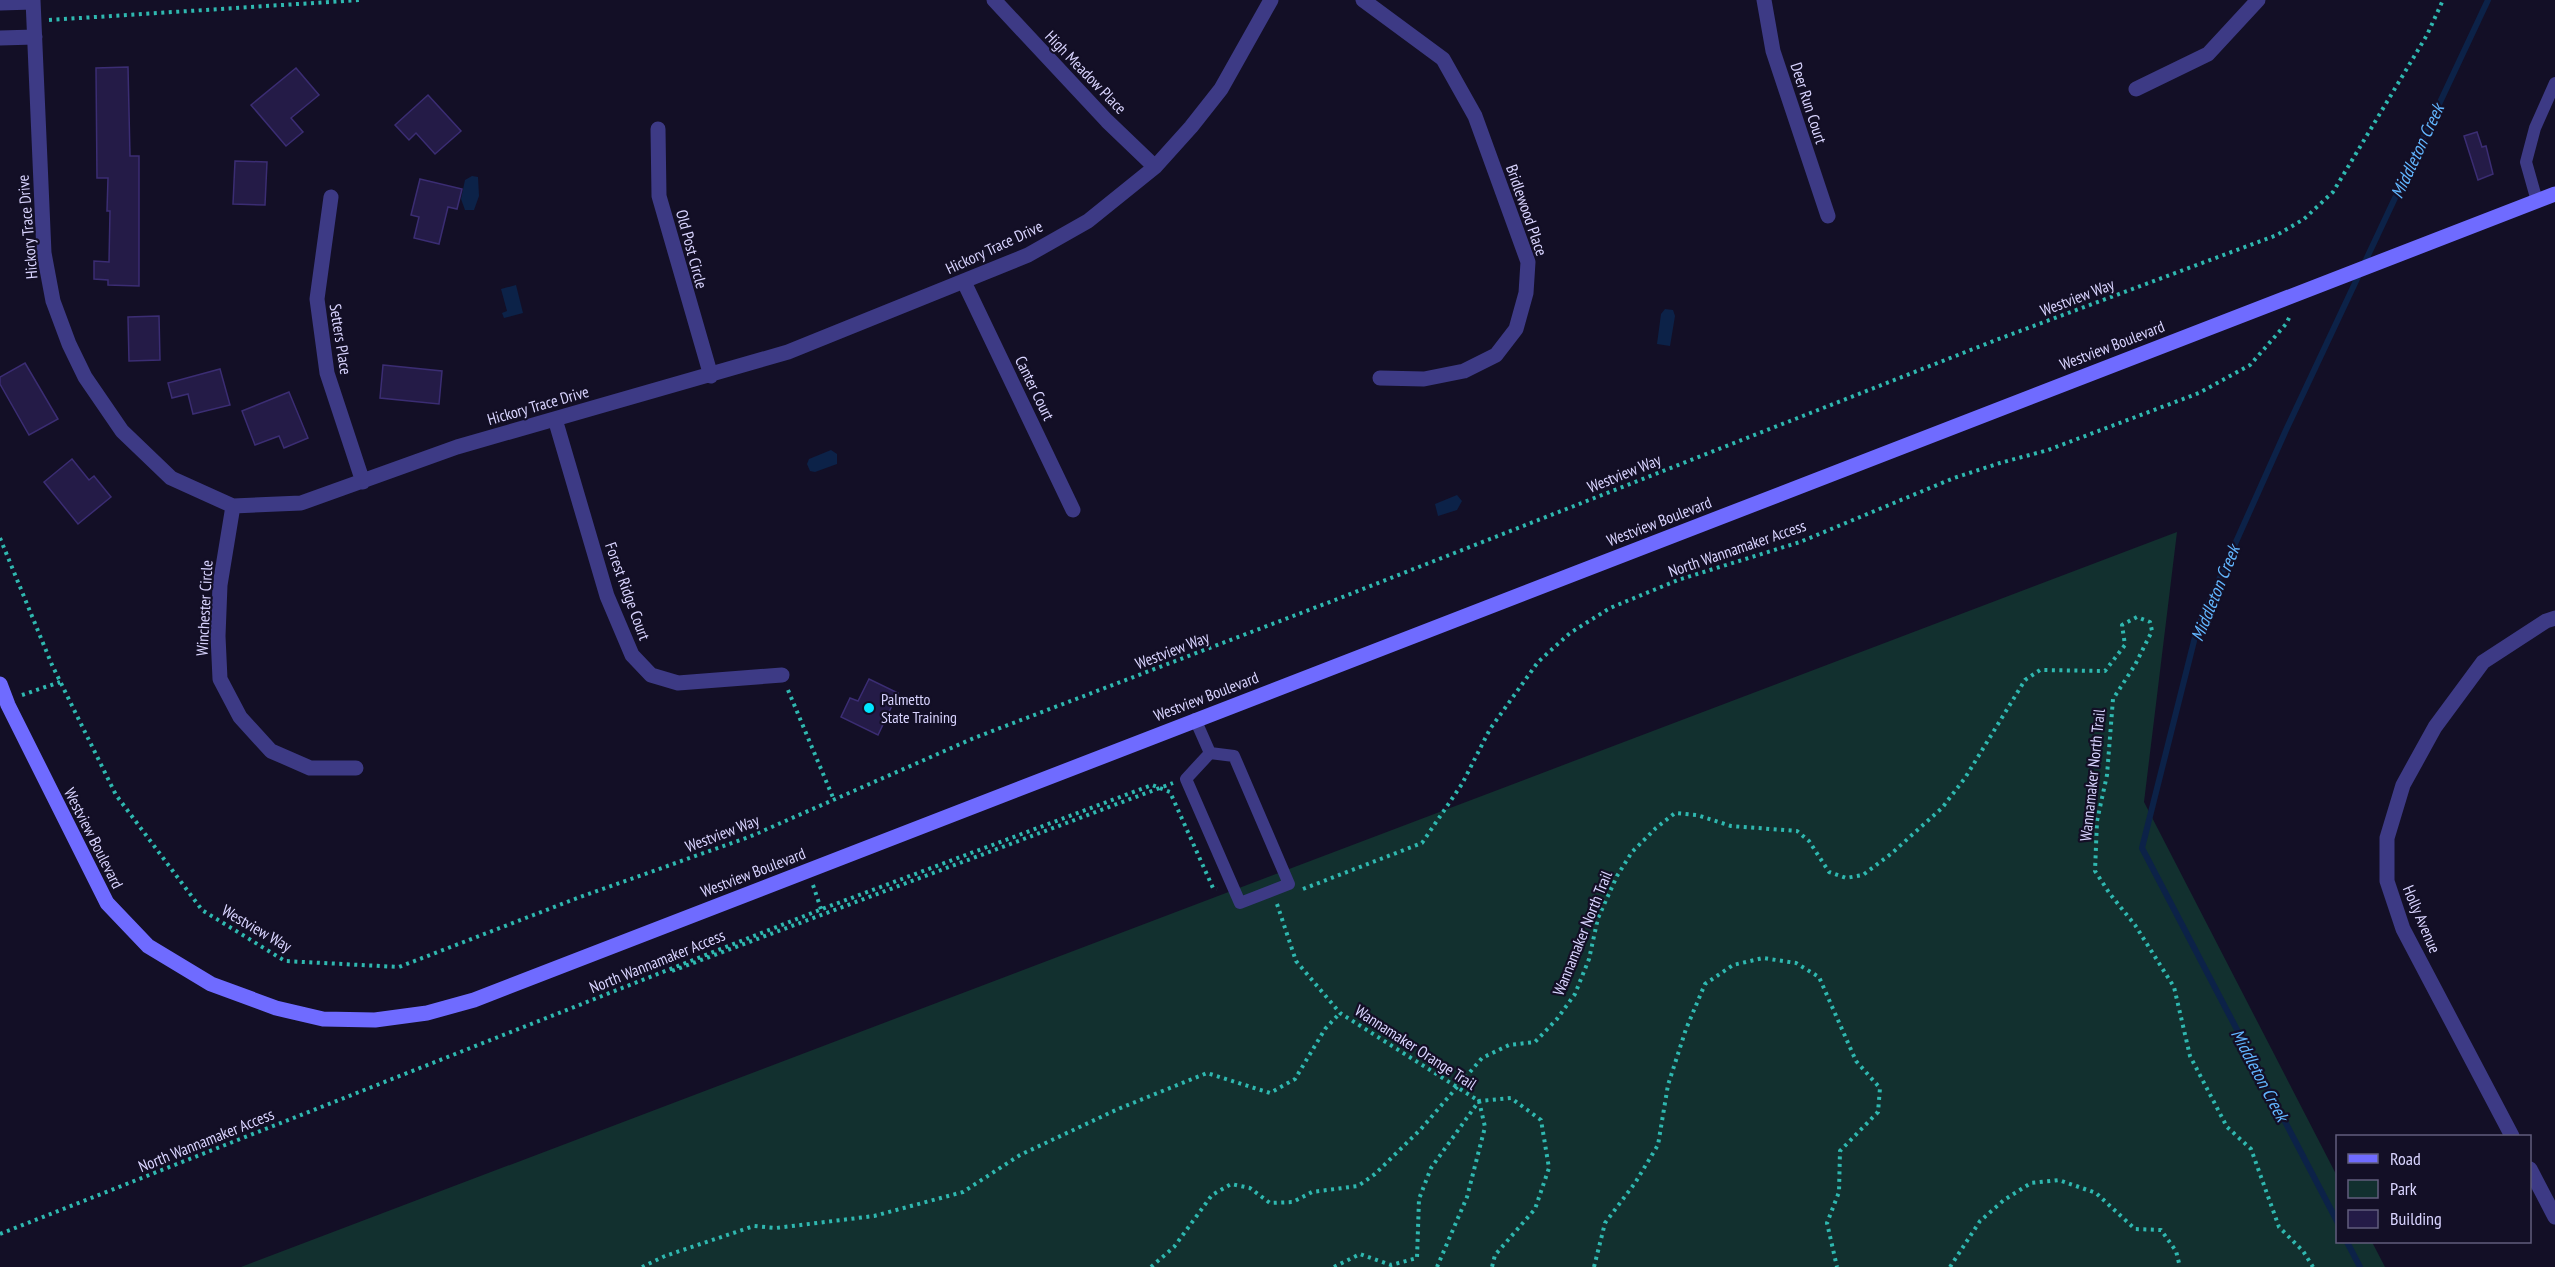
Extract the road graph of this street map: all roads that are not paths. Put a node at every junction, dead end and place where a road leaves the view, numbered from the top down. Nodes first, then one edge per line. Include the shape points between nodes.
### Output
1 (994, 0) edge
2 (1271, 0) edge
3 (1363, 0) edge
4 (1764, 0) edge
5 (2258, 0) edge
6 (33, 1) edge
7 (0, 3) edge
8 (35, 37) junction
9 (0, 38) edge
10 (2555, 83) edge
11 (2136, 89) dead end
12 (2555, 112) edge
13 (2539, 118) junction
14 (658, 129) dead end
15 (1155, 167) junction
16 (2555, 194) edge
17 (330, 197) dead end
18 (2537, 201) junction
19 (1828, 216) dead end
20 (964, 282) junction
21 (711, 376) junction
22 (1380, 378) dead end
23 (555, 419) junction
24 (363, 482) junction
25 (233, 506) junction
26 (1073, 510) dead end
27 (2555, 618) edge
28 (782, 675) road end
29 (0, 684) edge
30 (4, 707) edge
31 (1196, 719) junction
32 (1210, 753) junction
33 (356, 768) dead end
34 (2511, 1135) edge
35 (2531, 1173) edge
36 (2555, 1217) edge

1 - 15 street, High Meadow Place
2 - 15 street, Hickory Trace Drive via 1221,89
3 - 22 street, Bridlewood Place via 1443,59 1475,116 1528,262 1526,293 1516,329 1496,355 1464,372 1424,379
4 - 19 street, Deer Run Court via 1773,51
5 - 11 street via 2208,54
6 - 7 street, Hickory Trace Drive
6 - 8 street, Hickory Trace Drive
8 - 9 street
8 - 25 street, Hickory Trace Drive via 44,253 53,301 69,344 122,431 171,478
10 - 13 lane
12 - 13 lane
13 - 18 lane via 2526,162
14 - 21 street, Old Post Circle via 659,196
15 - 20 street, Hickory Trace Drive via 1088,221 1028,255
16 - 18 street, Westview Boulevard
17 - 24 street, Setters Place via 317,299 327,374
18 - 31 street, Westview Boulevard
20 - 21 street, Hickory Trace Drive via 788,352
20 - 26 street, Canter Court
21 - 23 street, Hickory Trace Drive
23 - 24 street, Hickory Trace Drive via 457,447
23 - 28 street, Forest Ridge Court via 607,596 632,655 651,675 678,683
24 - 25 street, Hickory Trace Drive via 301,503
25 - 33 street, Winchester Circle via 220,585 220,679 240,717 271,751 310,768
27 - 34 street, Holly Avenue via 2483,662 2435,727 2403,785 2387,838 2387,881 2403,929
29 - 30 street, Westview Boulevard
30 - 31 street, Westview Boulevard via 107,903 148,946 211,984 276,1008 324,1019 375,1020 427,1013 474,1000
31 - 32 lane
32 - 32 lane via 1186,778 1240,903 1289,884 1234,756
35 - 36 street

